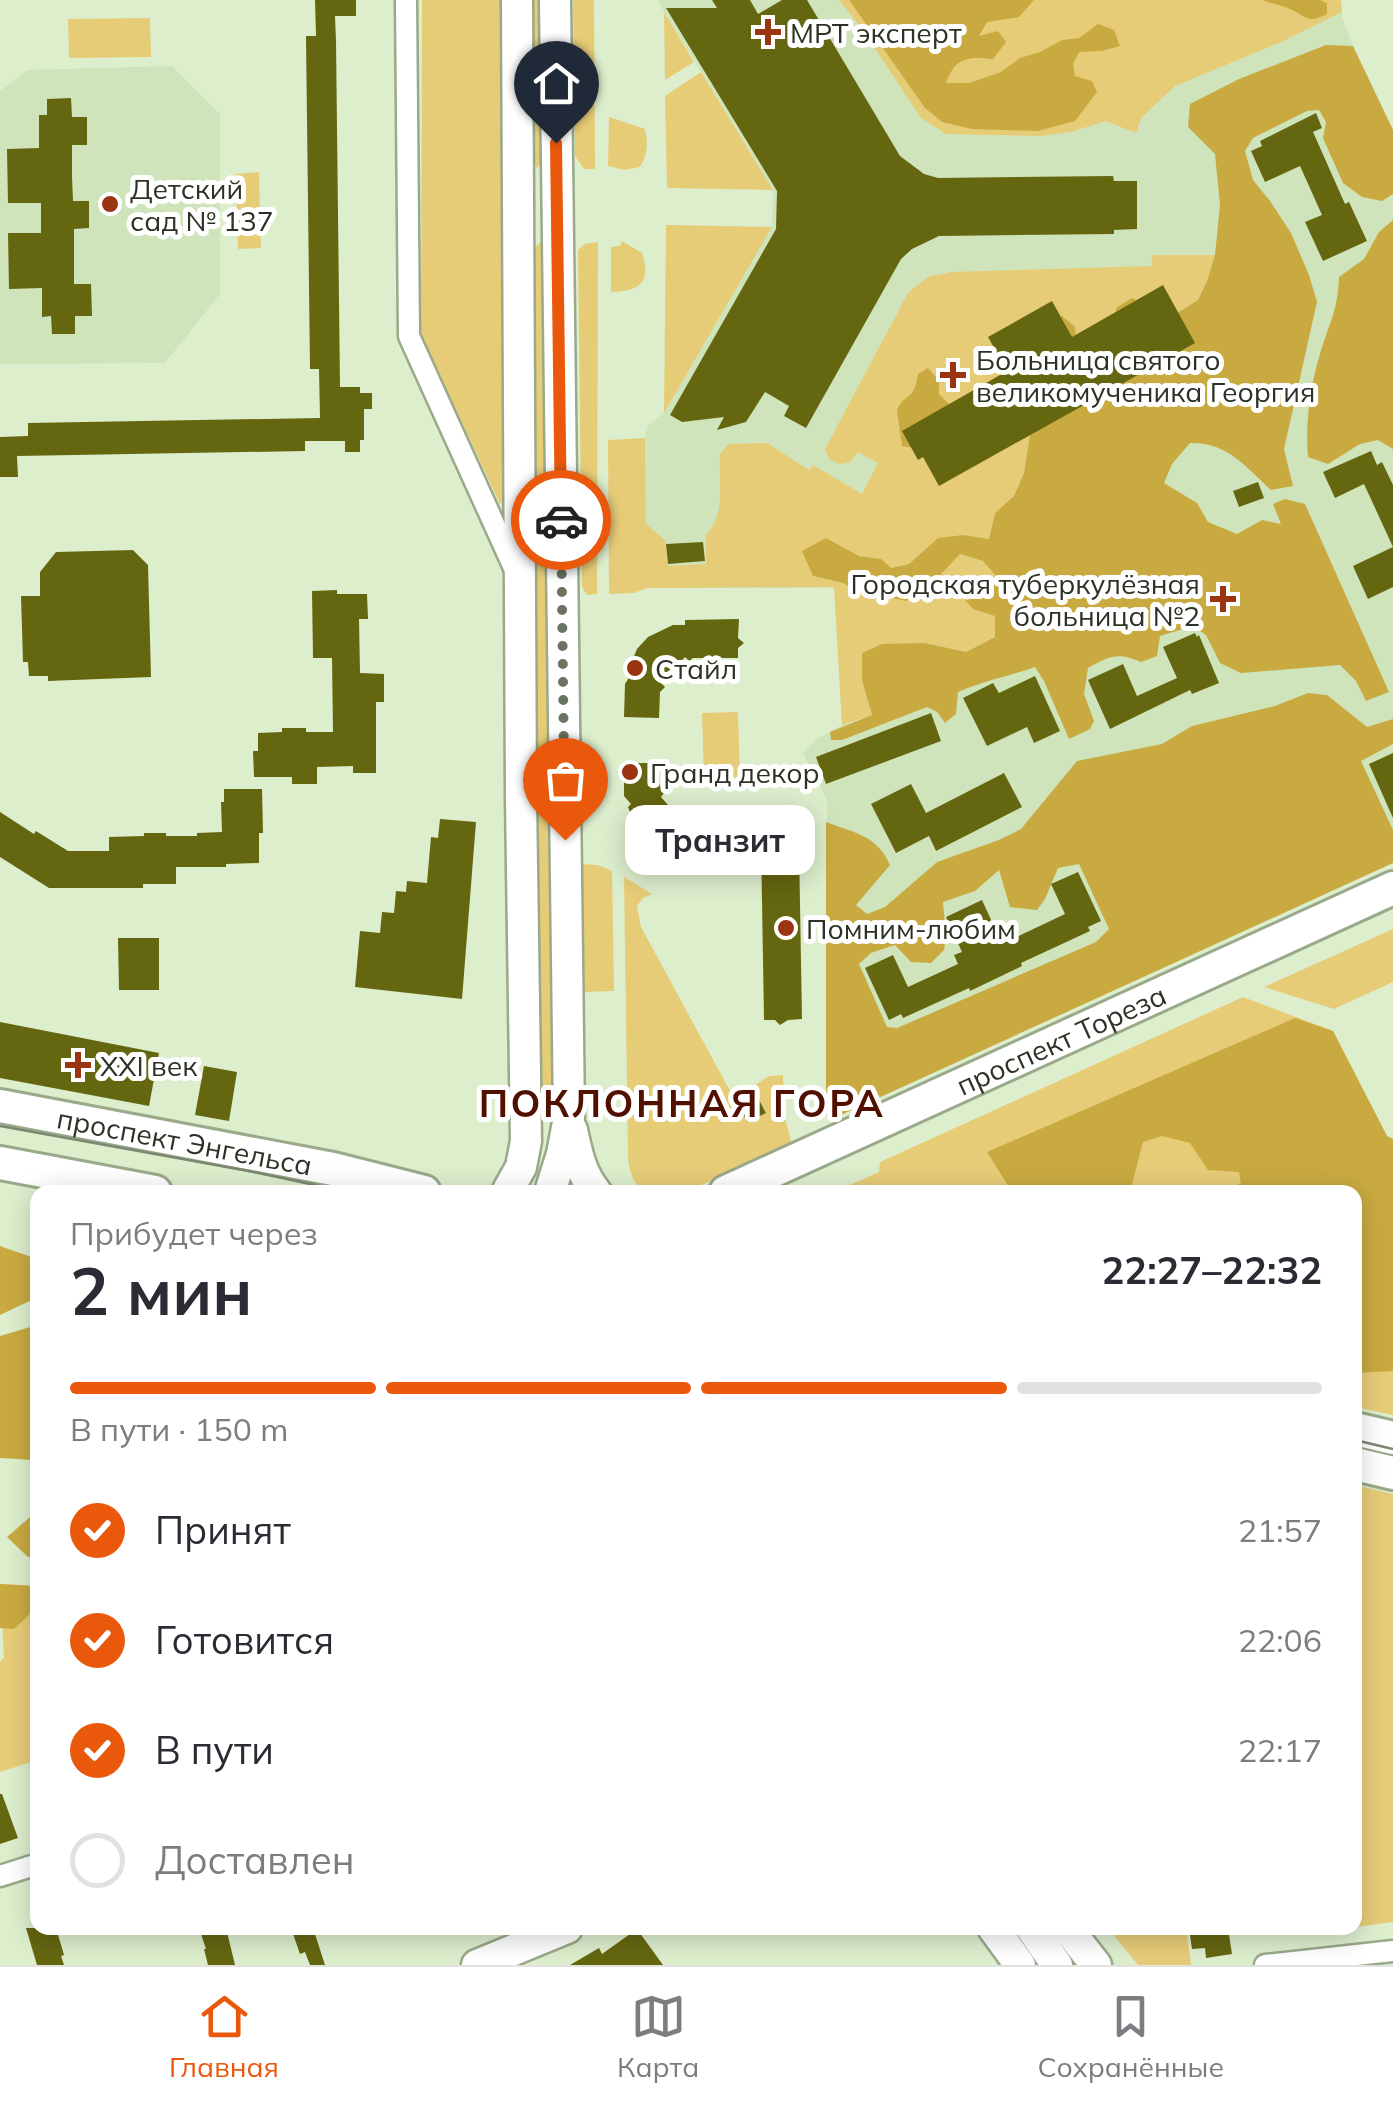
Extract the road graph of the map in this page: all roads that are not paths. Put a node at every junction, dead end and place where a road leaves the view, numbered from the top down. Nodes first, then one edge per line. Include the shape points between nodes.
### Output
1 (406, 0) edge
2 (516, 0) edge
3 (555, 0) edge
4 (518, 173) junction
5 (556, 179) junction
6 (518, 235) junction
7 (557, 235) junction
8 (520, 580) junction
9 (1393, 888) edge
10 (1393, 912) edge
11 (0, 1106) edge
12 (569, 1117) junction
13 (0, 1163) edge
14 (118, 1185) edge
15 (396, 1185) edge
16 (511, 1185) edge
17 (553, 1185) edge
18 (590, 1185) edge
19 (741, 1185) edge
20 (796, 1185) edge
21 (1362, 1431) edge
22 (1393, 1438) edge
23 (1362, 1465) edge
24 (1393, 1472) edge
25 (30, 1867) edge
26 (0, 1876) edge
27 (550, 1935) edge
28 (998, 1935) edge
29 (1035, 1935) edge
30 (1072, 1935) edge
31 (1393, 1951) edge
32 (1319, 1962) edge
33 (477, 1965) edge
34 (1020, 1965) edge
35 (1057, 1965) edge
36 (1096, 1965) edge
37 (1265, 1965) edge

1 - 8 street via 409,336
2 - 4 main road
3 - 5 main road
4 - 5 main road via 530,183
4 - 6 main road
5 - 7 main road
6 - 7 main road via 545,228
6 - 8 main road
7 - 12 main road
8 - 16 main road via 526,1141
9 - 19 main road, проспект Тореза
10 - 20 main road, проспект Тореза
11 - 15 main road, проспект Энгельса
12 - 17 main road
12 - 18 main road
13 - 14 main road, проспект Энгельса
21 - 22 main road
23 - 24 main road
25 - 26 street
27 - 33 main road
28 - 34 main road
29 - 35 main road
30 - 36 main road
31 - 32 street
32 - 37 street

